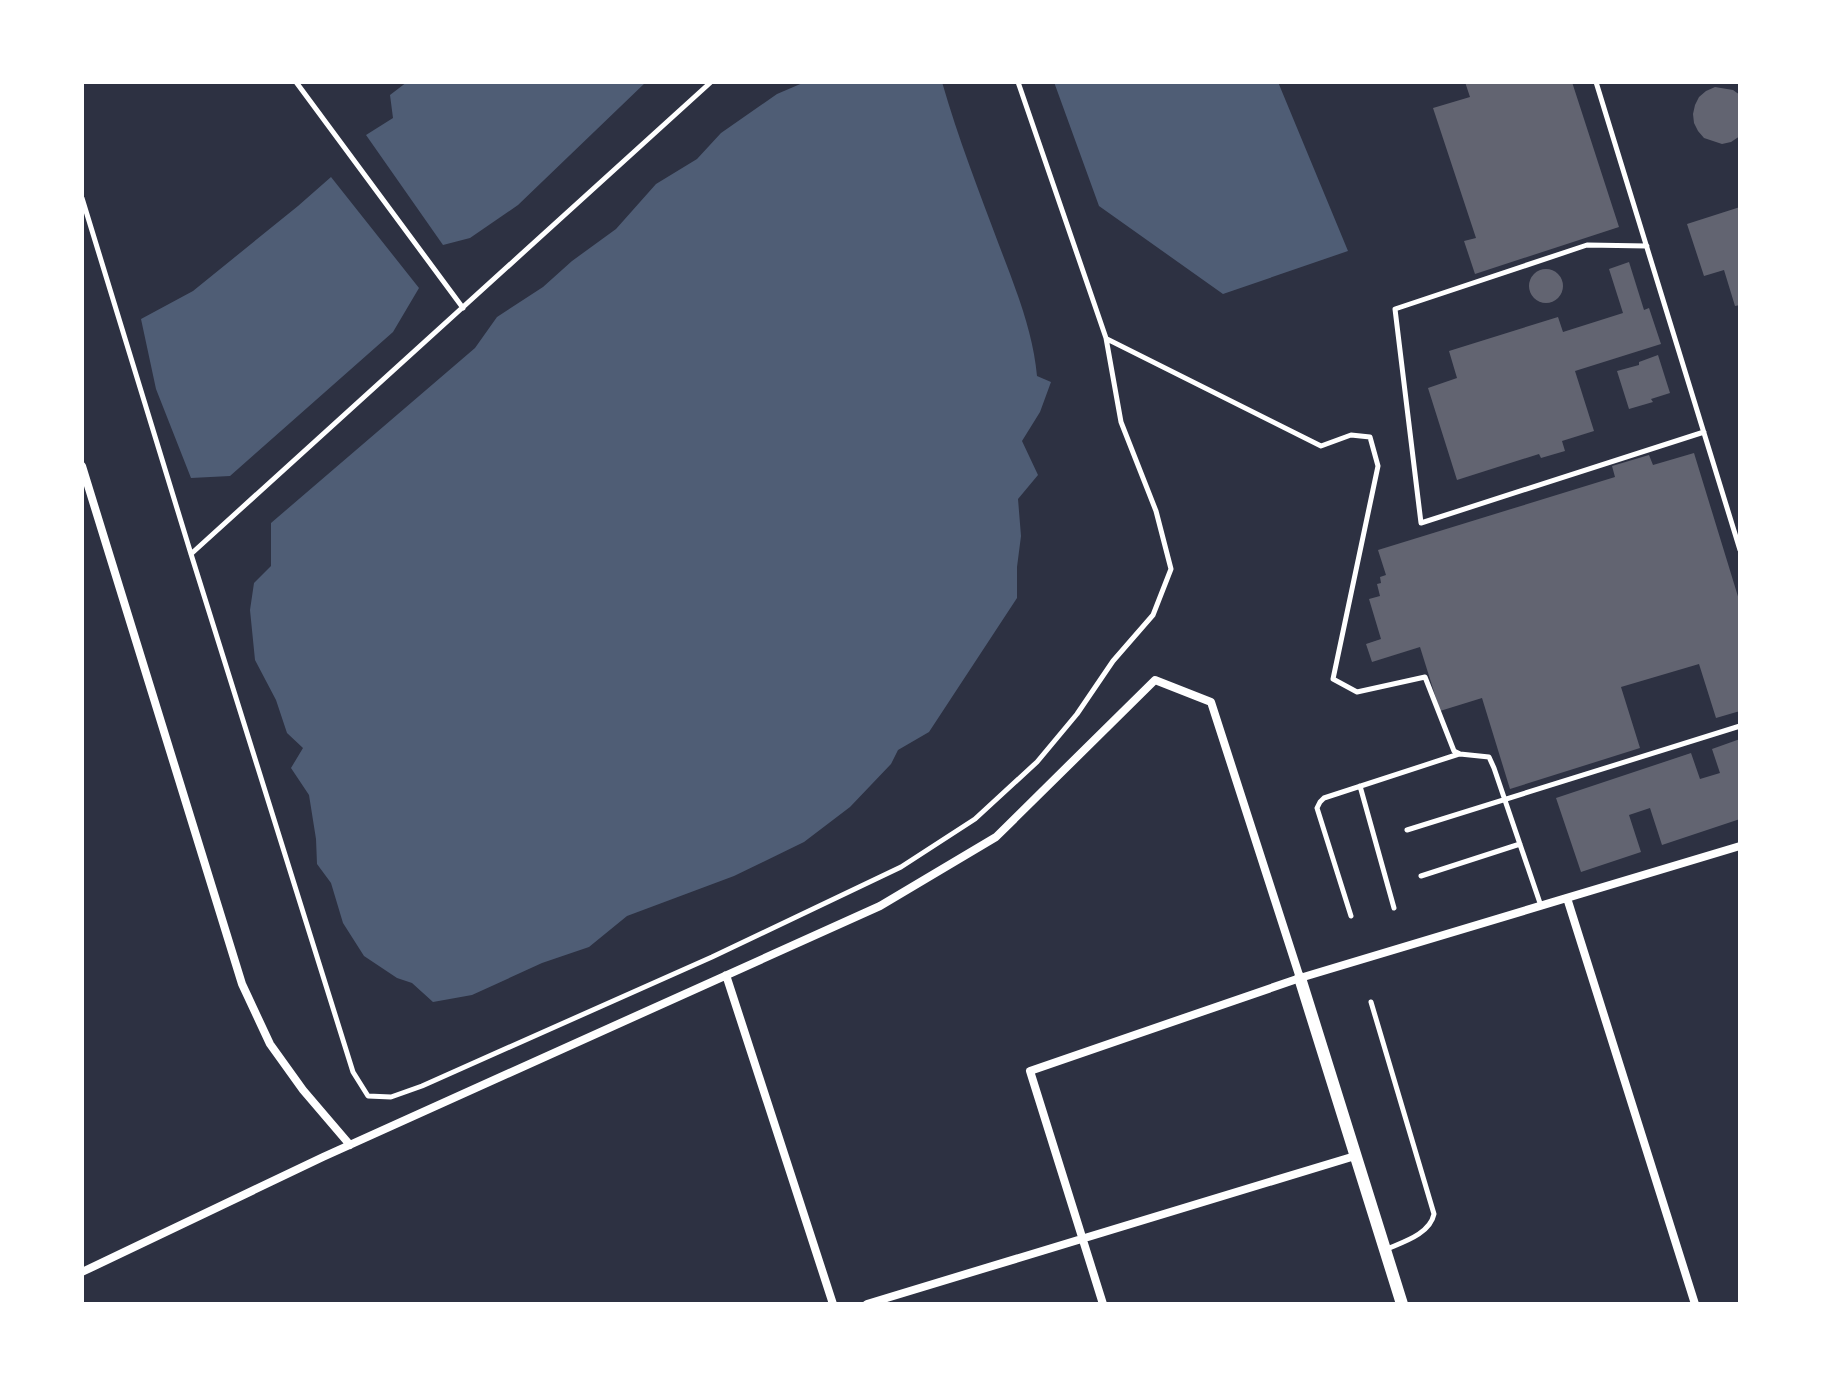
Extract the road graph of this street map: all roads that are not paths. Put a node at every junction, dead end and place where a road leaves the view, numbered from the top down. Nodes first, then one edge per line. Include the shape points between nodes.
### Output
1 (296, 82) edge
2 (711, 82) edge
3 (1018, 82) edge
4 (1596, 82) edge
5 (82, 198) edge
6 (1647, 246) junction
7 (463, 308) junction
8 (1106, 338) junction
9 (1704, 432) junction
10 (82, 466) edge
11 (1740, 550) edge
12 (191, 554) junction
13 (1740, 726) edge
14 (1460, 754) junction
15 (1360, 786) junction
16 (1505, 799) junction
17 (1407, 830) dead end
18 (1520, 844) junction
19 (1740, 846) edge
20 (1421, 876) dead end
21 (1567, 898) junction
22 (1541, 906) junction
23 (1394, 908) dead end
24 (1351, 916) dead end
25 (726, 975) junction
26 (1300, 978) junction
27 (1371, 1002) dead end
28 (350, 1145) junction
29 (1355, 1156) junction
30 (1083, 1238) junction
31 (1385, 1249) junction
32 (82, 1272) edge
33 (833, 1304) edge
34 (867, 1304) edge
35 (1103, 1304) edge
36 (1402, 1304) edge
37 (1695, 1304) edge

1 - 7 lane
2 - 7 lane
3 - 8 lane
4 - 6 lane
5 - 12 lane
6 - 9 lane
6 - 9 lane via 1587,245 1395,309 1421,523
7 - 12 lane
8 - 12 lane via 1121,422 1156,511 1171,569 1153,615 1037,762 975,819 901,867 391,1097 368,1096 353,1072
8 - 14 lane via 1321,446 1351,435 1370,437 1378,466 1333,679 1357,692 1425,677 1447,736
9 - 11 lane
10 - 28 street via 242,984 270,1044
13 - 16 lane
14 - 15 lane
14 - 16 lane via 1489,757
15 - 23 lane
15 - 24 lane via 1324,798 1317,808
16 - 17 lane
16 - 18 lane
18 - 20 lane
18 - 22 lane
19 - 21 street
21 - 22 street
21 - 37 street
22 - 26 street
25 - 26 street via 880,906 996,837 1155,680 1211,702
25 - 28 street
25 - 33 street
26 - 29 street
26 - 30 street via 1030,1071
27 - 31 lane via 1434,1214 1420,1233
28 - 32 street
29 - 30 street
29 - 31 street
30 - 34 street
30 - 35 street
31 - 36 street

